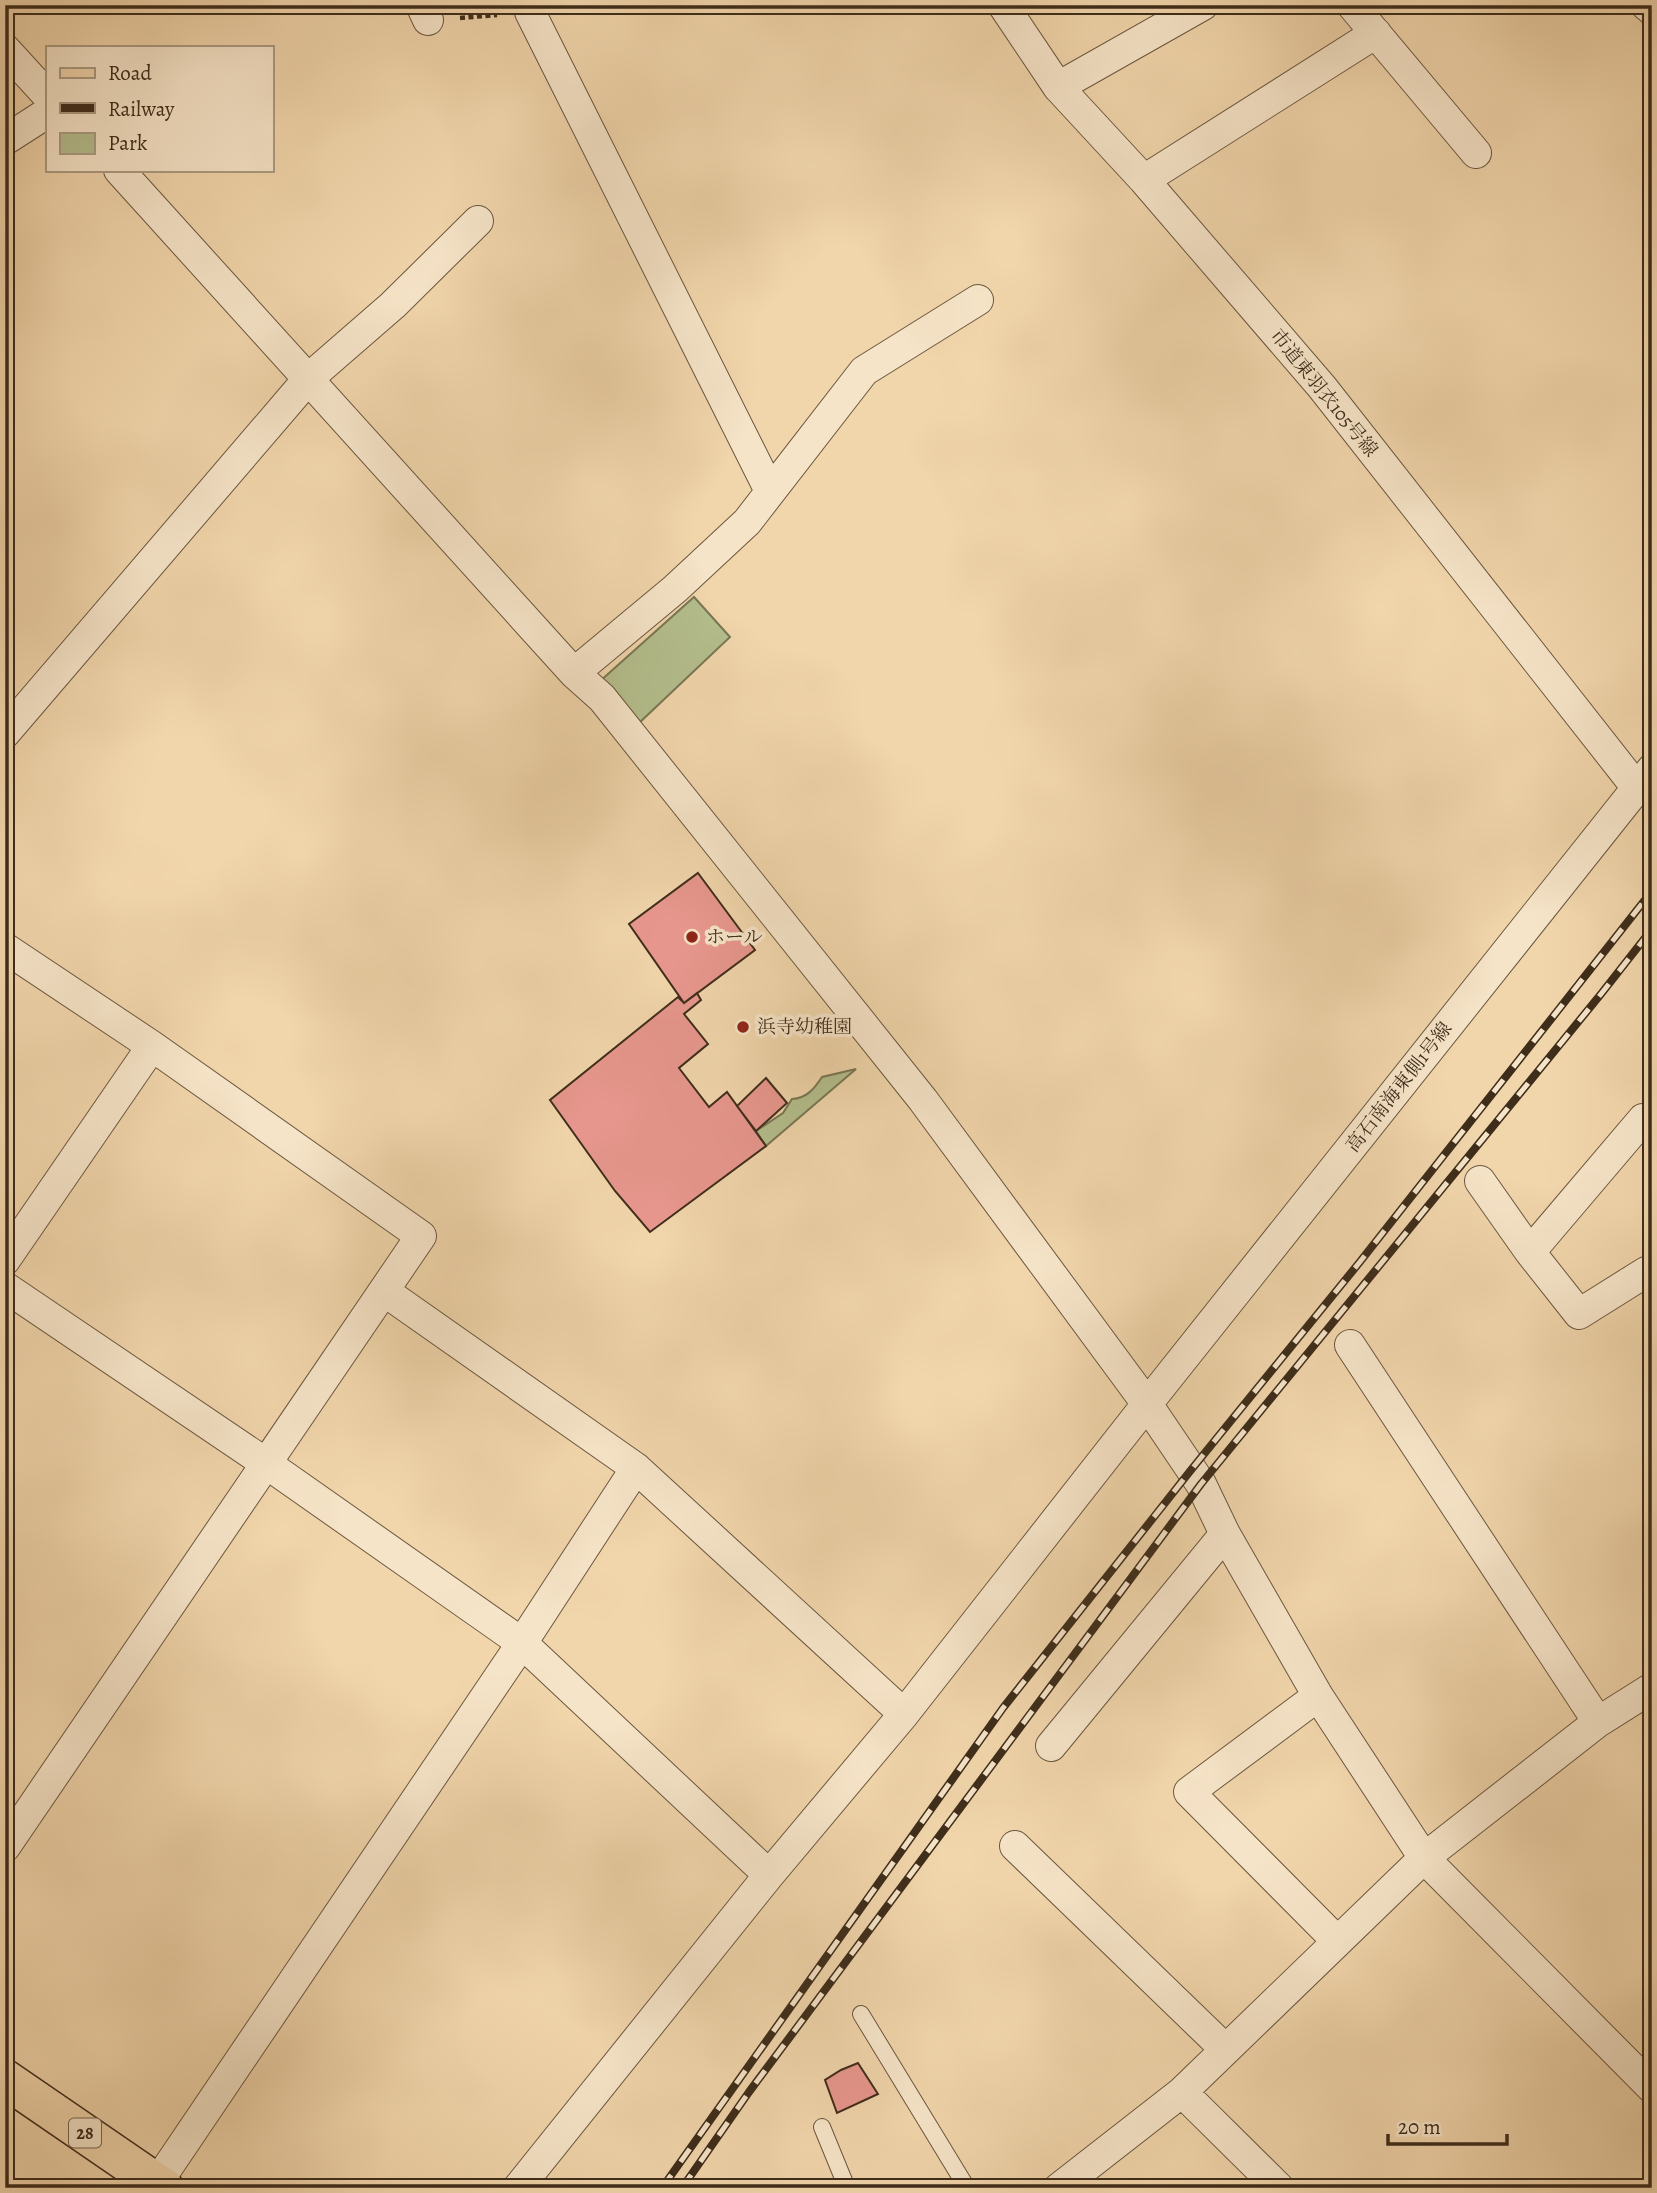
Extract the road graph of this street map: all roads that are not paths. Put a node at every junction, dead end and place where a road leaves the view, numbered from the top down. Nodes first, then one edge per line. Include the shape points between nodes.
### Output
1 (1003, 5) edge
2 (1203, 5) edge
3 (1352, 5) edge
4 (1646, 5) edge
5 (1652, 10) edge
6 (530, 12) road end
7 (1376, 33) junction
8 (5, 49) edge
9 (1058, 88) junction
10 (46, 94) edge
11 (46, 114) edge
12 (5, 140) edge
13 (1476, 153) dead end
14 (121, 172) edge
15 (1144, 180) junction
16 (478, 221) dead end
17 (978, 300) dead end
18 (309, 378) junction
19 (770, 491) junction
20 (575, 673) junction
21 (5, 733) edge
22 (1644, 778) edge
23 (5, 948) edge
24 (152, 1046) junction
25 (1652, 1128) edge
26 (1479, 1181) dead end
27 (1530, 1252) junction
28 (5, 1260) edge
29 (1652, 1278) edge
30 (5, 1287) edge
31 (384, 1291) junction
32 (1350, 1345) dead end
33 (1147, 1404) junction
34 (267, 1464) junction
35 (636, 1468) junction
36 (1225, 1534) junction
37 (522, 1643) junction
38 (1652, 1688) edge
39 (1318, 1696) junction
40 (904, 1714) junction
41 (1598, 1722) junction
42 (1051, 1746) dead end
43 (1015, 1846) dead end
44 (5, 1847) edge
45 (1424, 1858) junction
46 (769, 1875) junction
47 (1337, 1941) junction
48 (861, 2014) dead end
49 (1225, 2049) junction
50 (5, 2078) edge
51 (1652, 2088) edge
52 (1182, 2092) junction
53 (822, 2127) dead end
54 (160, 2185) edge
55 (518, 2188) edge
56 (847, 2188) edge
57 (967, 2188) edge
58 (1059, 2188) edge
59 (1279, 2188) edge

1 - 9 street, 市道東羽衣105号線
2 - 9 street
3 - 7 street
4 - 5 street
6 - 19 street
7 - 13 street
7 - 15 street
8 - 10 street
9 - 15 street, 市道東羽衣105号線
11 - 12 street
14 - 18 street
15 - 22 street, 市道東羽衣105号線 via 1322,387
16 - 18 street via 393,305
17 - 19 street via 864,371
18 - 20 street
18 - 21 street
19 - 20 street via 729,539
20 - 33 street via 602,698 923,1100
22 - 33 street, 高石南海東側1号線
23 - 24 street
24 - 28 street
24 - 31 street via 421,1236
25 - 27 street via 1643,1119
26 - 27 street
27 - 29 street via 1579,1314 1646,1272
30 - 34 street
31 - 34 street
31 - 35 street
32 - 41 street
33 - 36 street via 1201,1484
33 - 40 street, 高石南海東側1号線
34 - 37 street
34 - 44 street
35 - 37 street
35 - 40 street
36 - 39 street
36 - 42 street
37 - 46 street
37 - 54 street
38 - 41 street
39 - 45 street
39 - 47 street via 1189,1792
40 - 46 street, 高石南海東側1号線
41 - 45 street
43 - 49 street
45 - 47 street
45 - 51 street
46 - 55 street, 高石南海東側1号線
47 - 49 street
48 - 57 lane
49 - 52 street
50 - 54 main road, 28
52 - 58 street
52 - 59 street
53 - 56 lane

